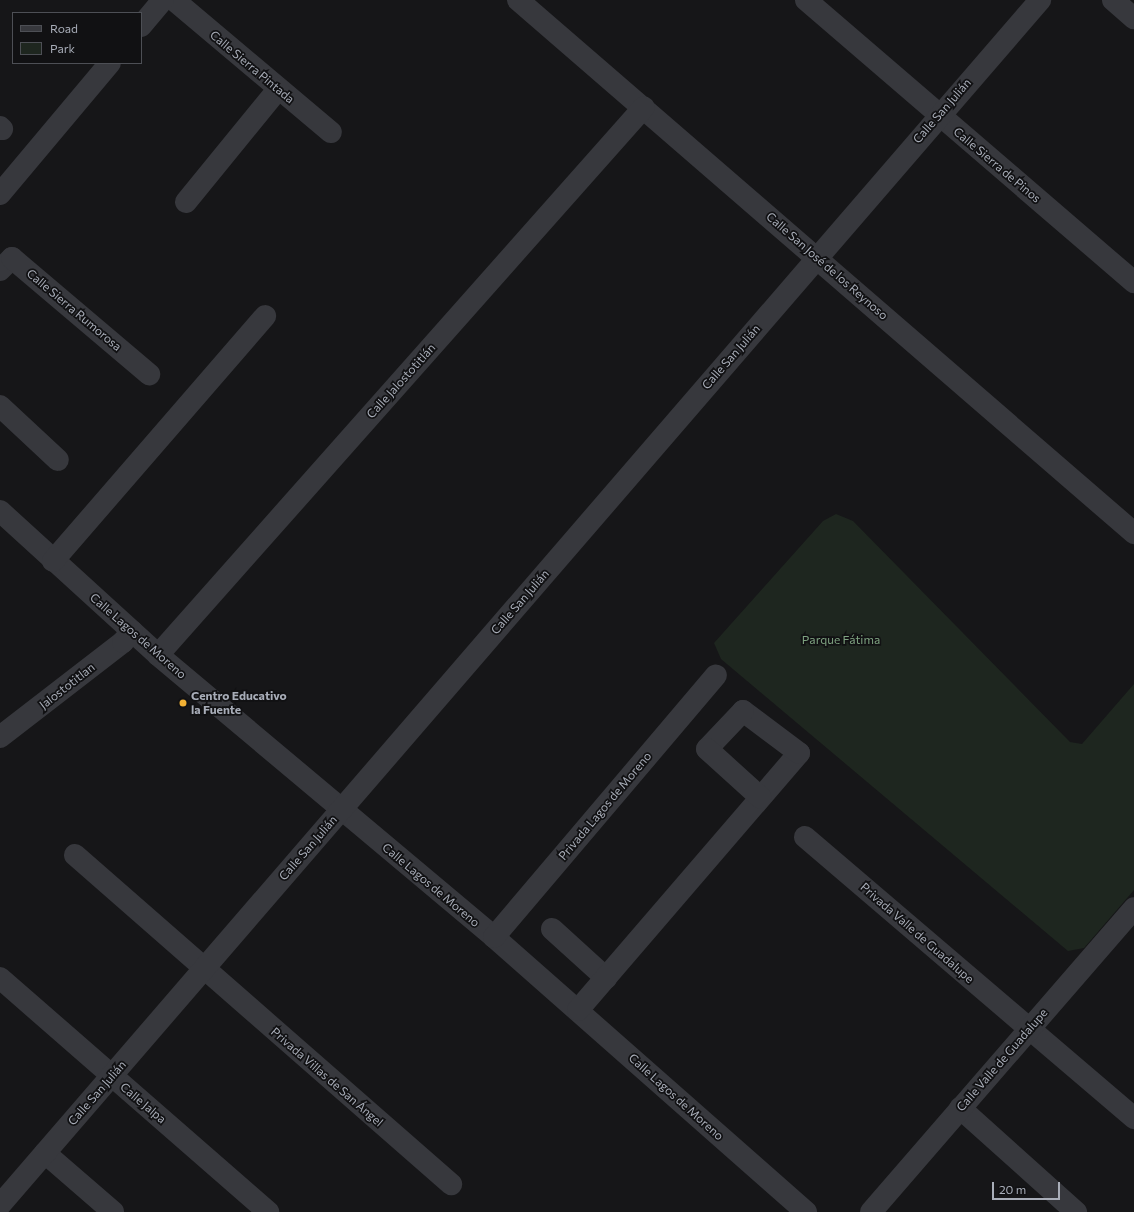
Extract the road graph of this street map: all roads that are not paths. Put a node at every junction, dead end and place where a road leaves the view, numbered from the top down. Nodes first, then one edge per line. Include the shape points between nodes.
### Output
1 (163, 0) edge
2 (174, 0) edge
3 (518, 0) edge
4 (806, 0) edge
5 (1040, 0) edge
6 (1113, 0) edge
7 (1134, 18) edge
8 (142, 25) edge
9 (109, 64) edge
10 (278, 89) junction
11 (644, 107) junction
12 (938, 115) junction
13 (331, 132) dead end
14 (0, 194) edge
15 (186, 202) dead end
16 (817, 257) junction
17 (0, 270) edge
18 (1134, 282) edge
19 (265, 316) dead end
20 (149, 374) dead end
21 (0, 406) edge
22 (58, 460) dead end
23 (0, 511) edge
24 (1134, 533) edge
25 (53, 561) junction
26 (132, 631) junction
27 (158, 655) junction
28 (716, 675) dead end
29 (0, 737) edge
30 (760, 796) dead end
31 (341, 809) junction
32 (805, 837) dead end
33 (75, 855) dead end
34 (1134, 908) edge
35 (552, 929) dead end
36 (494, 937) junction
37 (204, 969) junction
38 (0, 978) edge
39 (606, 978) junction
40 (578, 1010) junction
41 (1029, 1030) junction
42 (111, 1076) junction
43 (960, 1108) junction
44 (1134, 1118) edge
45 (45, 1153) junction
46 (451, 1184) dead end
47 (0, 1205) edge
48 (113, 1212) edge
49 (268, 1212) edge
50 (806, 1212) edge
51 (870, 1212) edge
52 (1076, 1212) edge

1 - 8 street
2 - 10 street, Calle Sierra Pintada
3 - 11 street, Calle San José de los Reynoso
4 - 12 street, Calle Sierra de Pinos
5 - 12 street, Calle San Julián
6 - 7 street
9 - 14 street
10 - 13 street, Calle Sierra Pintada
10 - 15 street
11 - 16 street, Calle San José de los Reynoso
11 - 27 street, Calle Jalostotitlán
12 - 16 street, Calle San Julián
12 - 18 street, Calle Sierra de Pinos
16 - 24 street, Calle San José de los Reynoso
16 - 31 street, Calle San Julián
17 - 20 street, Calle Sierra Rumorosa via 12,258
19 - 25 street
21 - 22 street
23 - 25 street, Calle Lagos de Moreno
25 - 26 street, Calle Lagos de Moreno
26 - 27 street, Calle Lagos de Moreno
26 - 29 street, Jalostotitlan via 124,642
27 - 31 street, Calle Lagos de Moreno
28 - 36 street, Privada Lagos de Moreno
30 - 39 street
31 - 36 street, Calle Lagos de Moreno
31 - 37 street, Calle San Julián
32 - 41 street, Privada Valle de Guadalupe
33 - 37 street, Privada Villas de San Ángel
34 - 41 street, Calle Valle de Guadalupe
35 - 39 street
36 - 40 street, Calle Lagos de Moreno
37 - 42 street, Calle San Julián
37 - 46 street, Privada Villas de San Ángel
38 - 42 street, Calle Jalpa
39 - 40 street
40 - 50 street, Calle Lagos de Moreno
41 - 43 street, Calle Valle de Guadalupe
41 - 44 street, Privada Valle de Guadalupe via 1061,1054
42 - 45 street, Calle San Julián
42 - 49 street, Calle Jalpa
43 - 51 street, Calle Valle de Guadalupe
43 - 52 street
45 - 47 street, Calle San Julián
45 - 48 street

